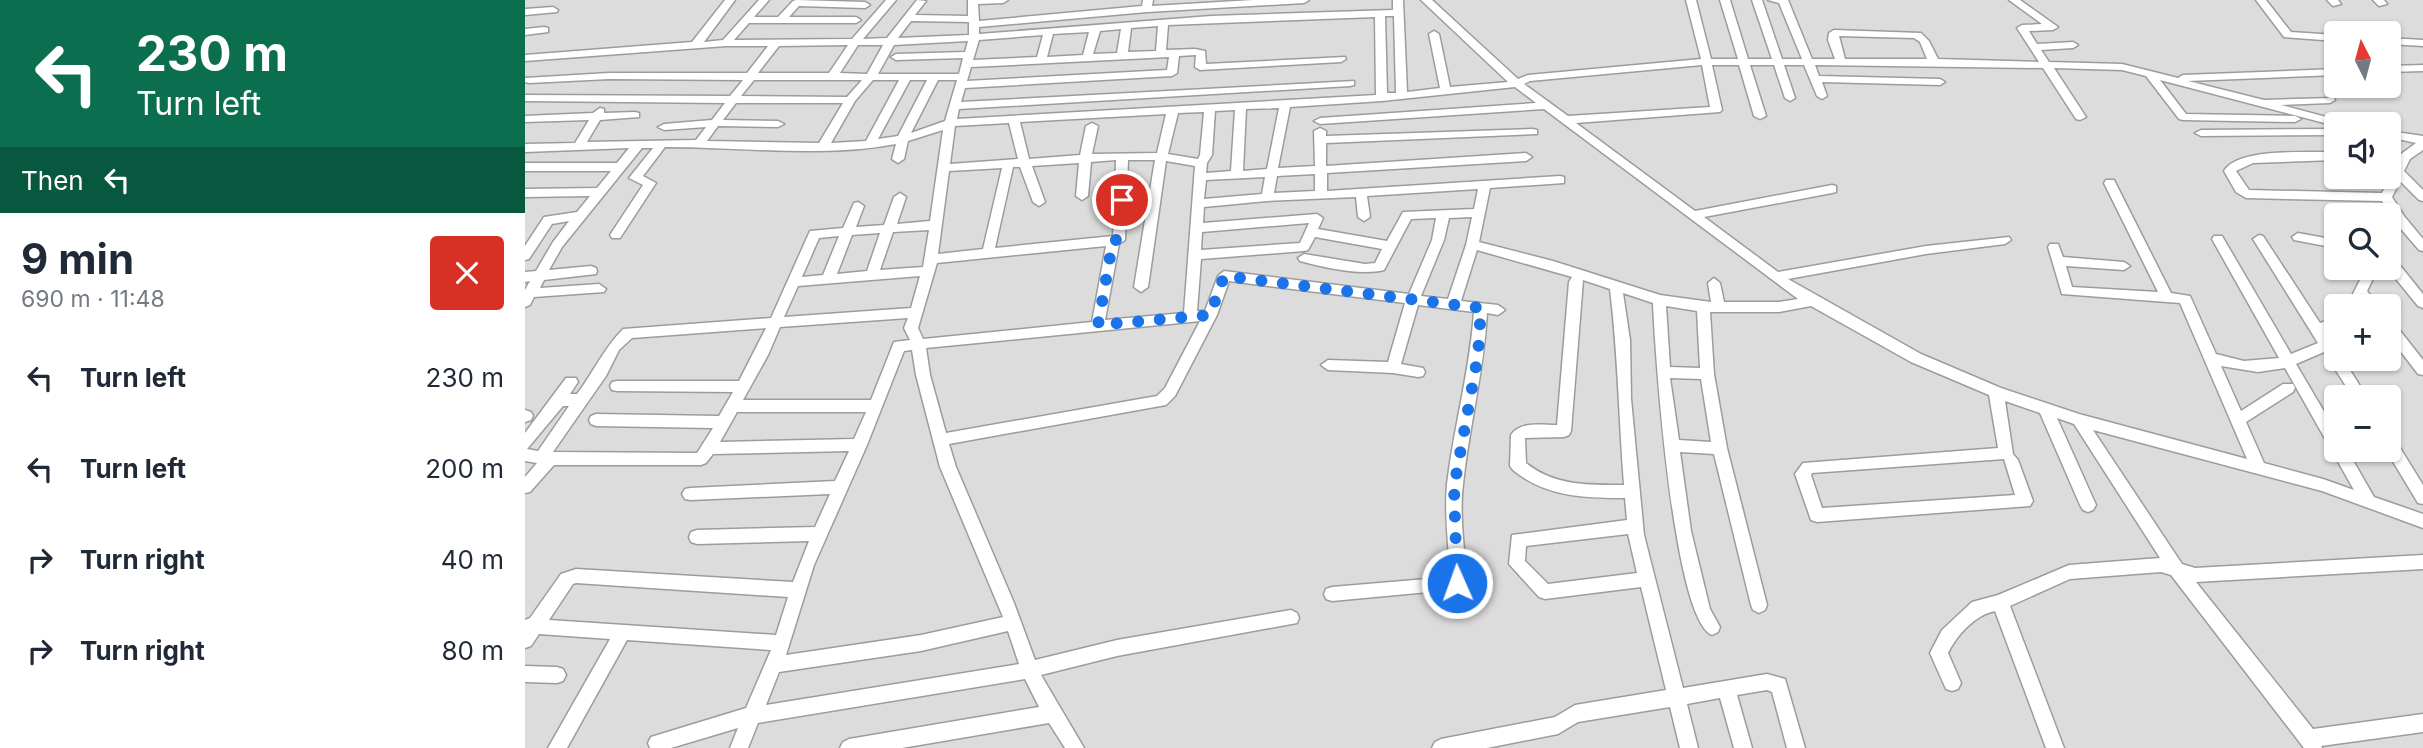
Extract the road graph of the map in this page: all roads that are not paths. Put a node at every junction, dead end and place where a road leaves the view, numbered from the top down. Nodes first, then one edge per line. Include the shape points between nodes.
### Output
1 (730, 0) edge
2 (764, 0) edge
3 (891, 0) edge
4 (1003, 0) edge
5 (1304, 0) edge
6 (1398, 0) edge
7 (1426, 0) edge
8 (1691, 0) edge
9 (1725, 0) edge
10 (1757, 0) edge
11 (1773, 0) edge
12 (2014, 0) edge
13 (2262, 0) edge
14 (921, 1) edge
15 (973, 1) edge
16 (1147, 4) edge
17 (865, 5) dead end
18 (553, 10) dead end
19 (525, 12) edge
20 (1399, 13) junction
21 (1380, 14) junction
22 (908, 18) junction
23 (747, 20) junction
24 (780, 20) junction
25 (856, 20) dead end
26 (975, 22) junction
27 (1163, 23) junction
28 (1126, 26) junction
29 (1095, 29) junction
30 (544, 30) dead end
31 (525, 32) edge
32 (1049, 32) junction
33 (1434, 34) dead end
34 (2324, 37) edge
35 (974, 38) junction
36 (855, 42) junction
37 (890, 42) junction
38 (2401, 42) edge
39 (726, 43) junction
40 (775, 43) junction
41 (2423, 43) edge
42 (2073, 45) dead end
43 (695, 46) junction
44 (2034, 47) junction
45 (1882, 48) junction
46 (1006, 49) junction
47 (1161, 54) junction
48 (1174, 54) junction
49 (548, 55) junction
50 (1122, 56) junction
51 (896, 57) dead end
52 (525, 58) edge
53 (1087, 58) junction
54 (968, 59) junction
55 (1341, 59) dead end
56 (1041, 60) junction
57 (1705, 62) junction
58 (1744, 62) junction
59 (1778, 62) junction
60 (1807, 62) junction
61 (1841, 62) junction
62 (1934, 62) junction
63 (2046, 65) junction
64 (2423, 68) edge
65 (2401, 69) edge
66 (2324, 72) edge
67 (2150, 75) junction
68 (751, 76) junction
69 (833, 76) junction
70 (871, 76) junction
71 (906, 77) junction
72 (934, 77) junction
73 (1060, 79) junction
74 (1816, 79) junction
75 (2168, 79) junction
76 (961, 81) junction
77 (527, 82) edge
78 (1940, 82) dead end
79 (1350, 83) dead end
80 (1517, 84) junction
81 (1446, 92) junction
82 (1402, 96) junction
83 (1822, 96) dead end
84 (525, 98) edge
85 (545, 98) junction
86 (608, 98) junction
87 (1382, 98) junction
88 (1790, 98) dead end
89 (851, 100) junction
90 (1054, 100) junction
91 (2330, 100) dead end
92 (730, 101) junction
93 (1320, 102) junction
94 (2255, 103) junction
95 (1285, 104) junction
96 (954, 106) junction
97 (1241, 106) junction
98 (1547, 106) junction
99 (1210, 108) junction
100 (1173, 110) junction
101 (635, 115) dead end
102 (1760, 116) dead end
103 (597, 117) junction
104 (2080, 117) dead end
105 (527, 119) edge
106 (2317, 119) junction
107 (1014, 120) junction
108 (1566, 120) junction
109 (2324, 120) edge
110 (1320, 121) junction
111 (714, 123) junction
112 (950, 123) junction
113 (2324, 123) edge
114 (778, 124) dead end
115 (1092, 126) dead end
116 (664, 127) dead end
117 (2324, 130) edge
118 (1532, 132) dead end
119 (2201, 133) dead end
120 (2401, 138) edge
121 (902, 140) junction
122 (1320, 141) junction
123 (699, 144) junction
124 (2422, 144) edge
125 (638, 145) junction
126 (661, 145) junction
127 (824, 145) junction
128 (579, 146) junction
129 (869, 146) junction
130 (530, 148) edge
131 (1122, 156) junction
132 (2324, 156) edge
133 (2401, 156) edge
134 (2405, 156) junction
135 (1527, 157) dead end
136 (1085, 158) junction
137 (1162, 158) junction
138 (898, 159) dead end
139 (525, 160) edge
140 (1025, 162) junction
141 (1201, 163) junction
142 (2401, 164) edge
143 (1008, 165) junction
144 (525, 167) edge
145 (619, 167) junction
146 (943, 168) junction
147 (1321, 168) junction
148 (1272, 173) junction
149 (2401, 175) edge
150 (1237, 176) junction
151 (1200, 177) junction
152 (1560, 180) dead end
153 (2111, 183) dead end
154 (1485, 184) junction
155 (1832, 189) dead end
156 (2389, 189) edge
157 (600, 192) junction
158 (1361, 192) junction
159 (525, 193) edge
160 (1321, 195) junction
161 (1082, 196) dead end
162 (900, 197) dead end
163 (1267, 197) junction
164 (2385, 197) junction
165 (2423, 197) edge
166 (1039, 202) dead end
167 (1198, 204) junction
168 (858, 206) dead end
169 (1480, 213) junction
170 (1693, 215) junction
171 (580, 216) junction
172 (1443, 216) junction
173 (1364, 217) dead end
174 (934, 225) junction
175 (888, 228) junction
176 (1196, 228) junction
177 (849, 231) junction
178 (1311, 232) junction
179 (616, 235) dead end
180 (2298, 237) dead end
181 (2218, 239) dead end
182 (2259, 239) dead end
183 (1113, 240) junction
184 (2005, 240) dead end
185 (2324, 242) edge
186 (1472, 245) junction
187 (1388, 246) junction
188 (2423, 247) edge
189 (554, 250) junction
190 (988, 253) junction
191 (526, 254) edge
192 (1194, 255) junction
193 (1304, 258) dead end
194 (930, 265) junction
195 (2124, 266) dead end
196 (591, 271) dead end
197 (1581, 274) junction
198 (540, 275) junction
199 (872, 276) junction
200 (2401, 276) edge
201 (525, 277) edge
202 (1776, 277) junction
203 (828, 279) junction
204 (2366, 280) edge
205 (793, 282) junction
206 (1714, 283) dead end
207 (1616, 286) junction
208 (1141, 287) dead end
209 (599, 289) dead end
210 (2360, 291) junction
211 (2359, 294) edge
212 (2362, 294) edge
213 (527, 297) edge
214 (2167, 298) junction
215 (1413, 300) junction
216 (1659, 300) junction
217 (1813, 301) junction
218 (2423, 303) edge
219 (1453, 305) junction
220 (1710, 307) junction
221 (1481, 308) junction
222 (1498, 310) dead end
223 (917, 312) junction
224 (1210, 315) junction
225 (1189, 317) junction
226 (776, 321) junction
227 (1098, 325) junction
228 (2324, 327) edge
229 (2316, 329) junction
230 (915, 336) junction
231 (2324, 341) edge
232 (2401, 342) edge
233 (2324, 346) edge
234 (2211, 358) junction
235 (2288, 362) junction
236 (1328, 365) dead end
237 (1393, 368) junction
238 (2423, 370) edge
239 (1418, 372) dead end
240 (1665, 372) junction
241 (1707, 374) junction
242 (571, 382) dead end
243 (617, 386) dead end
244 (743, 387) junction
245 (2288, 388) dead end
246 (1996, 392) junction
247 (559, 400) junction
248 (581, 400) junction
249 (732, 406) junction
250 (877, 406) junction
251 (2046, 409) junction
252 (596, 420) dead end
253 (2079, 420) junction
254 (2238, 420) junction
255 (723, 422) junction
256 (2324, 424) edge
257 (940, 440) junction
258 (525, 444) edge
259 (860, 445) junction
260 (1674, 446) junction
261 (709, 448) junction
262 (1720, 448) junction
263 (525, 454) edge
264 (547, 457) junction
265 (2011, 460) dead end
266 (2346, 462) edge
267 (2401, 462) edge
268 (2259, 467) junction
269 (525, 487) edge
270 (842, 487) junction
271 (1632, 492) junction
272 (690, 494) dead end
273 (2423, 498) edge
274 (2369, 502) junction
275 (2088, 505) dead end
276 (2423, 521) edge
277 (1635, 526) junction
278 (820, 534) junction
279 (697, 537) dead end
280 (2423, 562) edge
281 (2177, 570) junction
282 (1648, 579) junction
283 (798, 590) junction
284 (1332, 594) dead end
285 (2000, 602) junction
286 (1759, 605) dead end
287 (1291, 618) dead end
288 (1013, 622) junction
289 (1712, 627) dead end
290 (528, 630) edge
291 (623, 632) junction
292 (782, 643) junction
293 (773, 665) junction
294 (1030, 670) junction
295 (525, 674) edge
296 (557, 675) dead end
297 (1952, 682) dead end
298 (1726, 688) junction
299 (1677, 696) junction
300 (1053, 713) junction
301 (750, 716) junction
302 (2423, 723) edge
303 (657, 743) dead end
304 (2311, 743) edge
305 (557, 748) edge
306 (739, 748) edge
307 (849, 748) edge
308 (1075, 748) edge
309 (1441, 748) edge
310 (1689, 748) edge
311 (1743, 748) edge
312 (1796, 748) edge
313 (2055, 748) edge

1 - 43 street
2 - 23 street
3 - 36 street
4 - 15 street
5 - 16 street
6 - 20 street
7 - 80 street
8 - 57 street
9 - 58 street
10 - 59 street
11 - 60 street via 1783,0
12 - 44 street via 2053,27 2022,28
13 - 34 street via 2288,35
14 - 22 street
15 - 26 street
16 - 26 street
17 - 24 street via 796,3
18 - 19 street
20 - 21 street
20 - 82 street
21 - 27 street
21 - 87 street
22 - 26 street
22 - 37 street
23 - 24 street
23 - 39 street
24 - 25 street
26 - 35 street
27 - 28 street
27 - 47 street
28 - 29 street
28 - 50 street
29 - 32 street
29 - 53 street
30 - 31 street
32 - 46 street
32 - 56 street
33 - 81 street
35 - 37 street
35 - 46 street
35 - 54 street
36 - 37 street
36 - 40 street
36 - 69 street
37 - 70 street
38 - 41 street
39 - 40 street
39 - 43 street
40 - 68 street
42 - 44 street
43 - 49 street
44 - 63 street
45 - 61 street
45 - 61 street via 1834,33
45 - 62 street
45 - 62 street via 1917,35
46 - 54 street
46 - 56 street
47 - 48 street
47 - 50 street
48 - 55 street via 1201,53 1200,67
48 - 73 street via 1172,74
49 - 52 street
49 - 77 street
50 - 53 street
51 - 54 street
53 - 56 street
54 - 76 street
57 - 58 street
57 - 80 street via 1528,78
57 - 108 street via 1716,110
58 - 59 street
58 - 102 street
59 - 60 street
59 - 88 street
60 - 61 street
60 - 74 street
62 - 63 street
63 - 67 street via 2122,67
63 - 104 street
64 - 65 street
66 - 75 street
67 - 75 street
67 - 106 street via 2183,117
68 - 69 street
68 - 77 street
68 - 92 street
69 - 70 street
70 - 71 street
70 - 89 street
71 - 72 street
71 - 129 street
72 - 76 street
72 - 121 street
73 - 76 street
73 - 90 street
74 - 78 street
74 - 83 street
75 - 94 street
76 - 96 street
79 - 90 street
80 - 81 street
80 - 98 street
81 - 82 street
82 - 87 street
84 - 85 street
85 - 86 street
85 - 105 street
86 - 92 street
86 - 103 street
87 - 93 street
89 - 92 street
89 - 127 street
90 - 96 street
91 - 94 street
92 - 111 street
93 - 95 street
93 - 110 street
94 - 106 street
95 - 97 street
95 - 148 street
96 - 112 street
97 - 99 street
97 - 150 street
98 - 108 street
98 - 110 street
99 - 100 street
99 - 141 street via 1206,155
100 - 107 street
100 - 137 street
101 - 103 street
103 - 105 street
103 - 128 street
106 - 109 street
106 - 113 street
107 - 112 street
107 - 140 street
108 - 170 street
110 - 122 street
111 - 114 street
111 - 116 street
111 - 123 street
112 - 121 street
112 - 146 street
115 - 136 street
117 - 119 street
118 - 122 street
120 - 124 street
121 - 129 street
121 - 138 street
122 - 147 street
123 - 126 street
123 - 127 street
124 - 134 street
125 - 126 street
125 - 128 street
125 - 145 street
126 - 179 street via 635,178 650,183
127 - 129 street
128 - 130 street
130 - 139 street
131 - 136 street
131 - 137 street
131 - 183 street via 1119,240
132 - 164 street via 2252,159 2230,171 2246,194
133 - 134 street
134 - 142 street
135 - 147 street
136 - 140 street
136 - 161 street
137 - 141 street
137 - 208 street
140 - 143 street
140 - 166 street
141 - 151 street
143 - 146 street
143 - 190 street
144 - 145 street
145 - 157 street
146 - 174 street
147 - 148 street
147 - 160 street
148 - 150 street
148 - 163 street
149 - 165 street
150 - 151 street
151 - 167 street
152 - 154 street
153 - 214 street
154 - 158 street
154 - 169 street
155 - 170 street
156 - 164 street
157 - 159 street
157 - 171 street
158 - 160 street
158 - 173 street
160 - 163 street
162 - 175 street
163 - 167 street
164 - 188 street
167 - 176 street
168 - 177 street
169 - 172 street
169 - 186 street
170 - 202 street
171 - 189 street
171 - 191 street via 548,220
172 - 187 street via 1407,215
172 - 215 street
174 - 175 street
174 - 194 street
175 - 177 street
175 - 199 street
176 - 178 street via 1318,213
176 - 192 street
177 - 203 street
177 - 205 street via 814,234
178 - 187 street
178 - 192 street via 1304,247
180 - 185 street
181 - 235 street
182 - 229 street
183 - 190 street
183 - 227 street
184 - 202 street
186 - 197 street
186 - 219 street
187 - 193 street via 1378,267
189 - 191 street
189 - 198 street
190 - 194 street
192 - 225 street
194 - 199 street
194 - 223 street
195 - 214 street via 2056,254 2067,291
196 - 198 street
197 - 207 street
197 - 271 street via 1575,282 1565,431 1518,435 1518,466 1532,480 1574,491
198 - 201 street
198 - 213 street
199 - 203 street
200 - 218 street
202 - 217 street
203 - 205 street
204 - 210 street
205 - 226 street
206 - 220 street
207 - 216 street
207 - 271 street
209 - 213 street
210 - 211 street
210 - 212 street
214 - 234 street via 2185,299
215 - 219 street
215 - 224 street via 1224,276
215 - 237 street
216 - 220 street
216 - 240 street
217 - 220 street via 1779,307
217 - 246 street via 1916,358
219 - 221 street
220 - 241 street
221 - 222 street
221 - 284 street via 1478,355 1454,487 1458,581
223 - 226 street
223 - 230 street
224 - 225 street
224 - 257 street via 1161,401
225 - 227 street
226 - 244 street
226 - 248 street via 628,333
227 - 230 street
228 - 229 street
229 - 231 street
230 - 250 street via 899,346
230 - 257 street
232 - 238 street
233 - 235 street
234 - 235 street via 2259,368
234 - 254 street
235 - 256 street
236 - 237 street
237 - 239 street
240 - 241 street
240 - 260 street
241 - 262 street
242 - 247 street
243 - 244 street
244 - 249 street
245 - 254 street
246 - 251 street
246 - 265 street via 2006,453 1808,467 1803,474 1817,514 2025,501
247 - 248 street
247 - 258 street
248 - 264 street
249 - 250 street
249 - 255 street
250 - 259 street
251 - 253 street
251 - 275 street
252 - 255 street
253 - 268 street
253 - 281 street
254 - 268 street
255 - 261 street
257 - 288 street
259 - 261 street
259 - 270 street
260 - 262 street
260 - 289 street via 1683,531 1702,611
261 - 264 street via 701,459
262 - 286 street
263 - 264 street
264 - 269 street
266 - 274 street
267 - 273 street
268 - 274 street
270 - 272 street
270 - 278 street
271 - 277 street
274 - 276 street
277 - 282 street
277 - 282 street via 1518,540 1517,564 1545,592
278 - 279 street
278 - 283 street
280 - 281 street via 2195,575
281 - 285 street via 2161,565 2069,572
281 - 304 street
282 - 299 street
283 - 290 street via 576,576 567,579
283 - 292 street
285 - 297 street via 1978,607 1948,636 1939,653
285 - 313 street
287 - 294 street via 1117,648
288 - 293 street via 921,643
288 - 294 street
290 - 291 street
291 - 292 street
291 - 305 street
292 - 293 street
293 - 301 street
294 - 300 street
294 - 301 street
295 - 296 street
298 - 299 street
298 - 311 street
298 - 312 street via 1767,682 1779,685
299 - 309 street via 1576,714 1558,725
299 - 310 street
300 - 307 street
300 - 308 street
301 - 303 street
301 - 306 street
302 - 304 street

